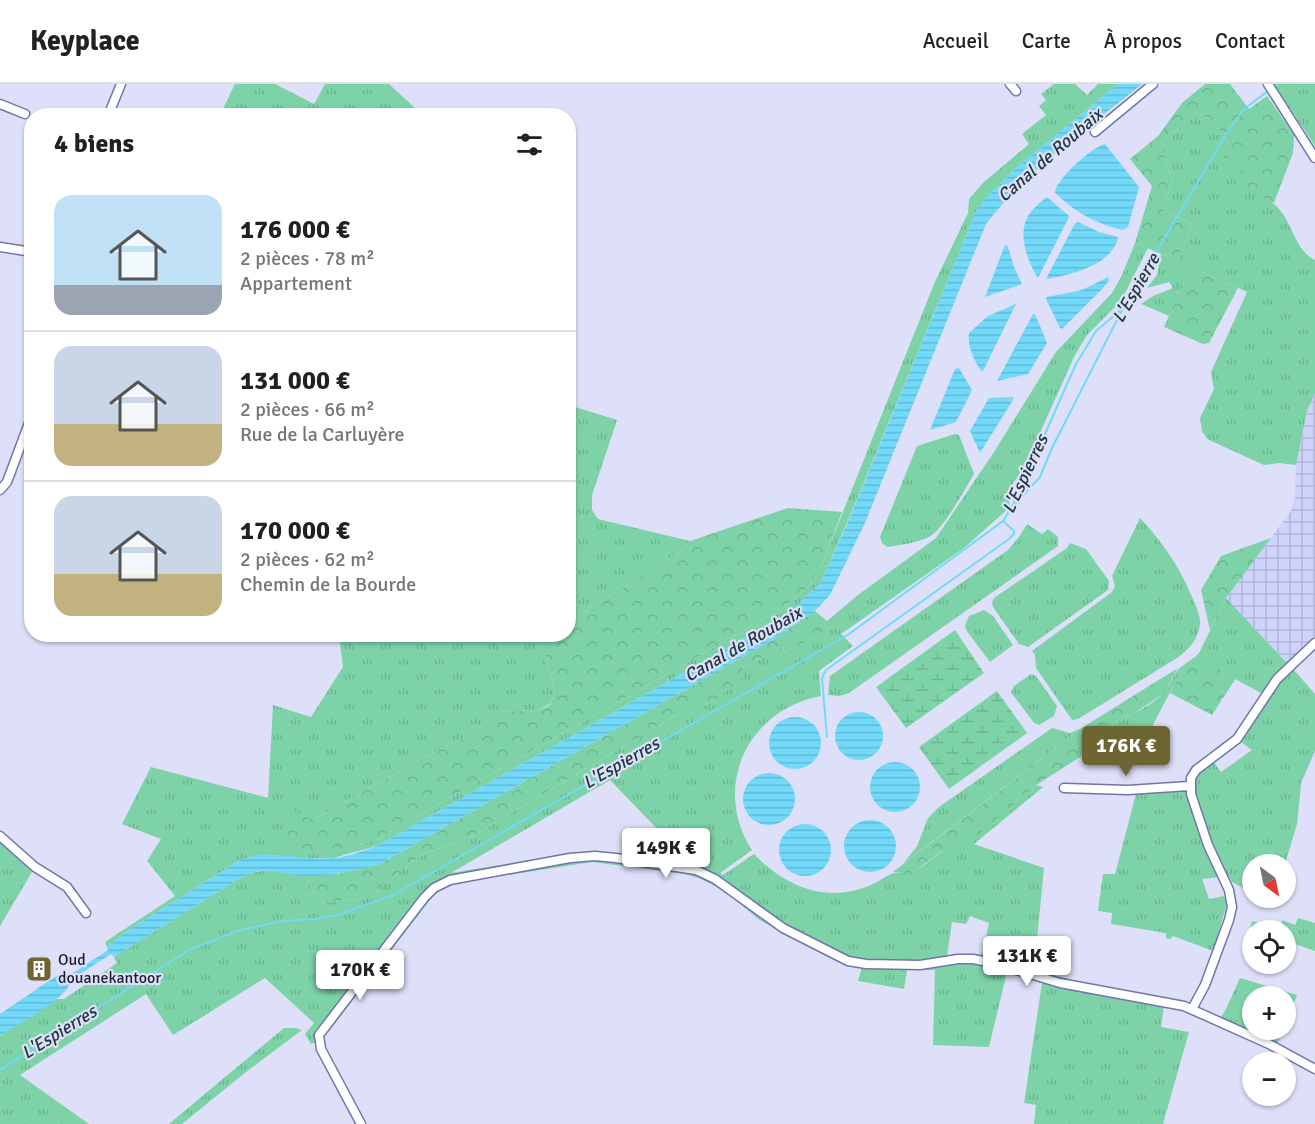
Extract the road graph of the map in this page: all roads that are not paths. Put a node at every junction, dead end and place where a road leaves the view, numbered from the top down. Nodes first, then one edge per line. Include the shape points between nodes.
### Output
1 (122, 84) edge
2 (1153, 84) edge
3 (1268, 84) edge
4 (0, 104) edge
5 (112, 108) edge
6 (24, 114) edge
7 (1095, 132) dead end
8 (1315, 158) edge
9 (0, 247) edge
10 (24, 251) edge
11 (24, 436) edge
12 (0, 490) edge
13 (1315, 643) edge
14 (1190, 786) junction
15 (1064, 788) dead end
16 (0, 836) edge
17 (86, 913) dead end
18 (1192, 1009) junction
19 (1315, 1069) edge
20 (361, 1124) edge

1 - 5 street
2 - 7 street
3 - 8 street
4 - 6 street
9 - 10 street
11 - 12 street via 7,482
13 - 14 street via 1277,679 1237,739 1196,770
14 - 15 street via 1128,790
14 - 18 street via 1232,907 1205,985
16 - 17 street via 35,867 67,887
18 - 19 street
18 - 20 street via 1053,981 979,960 920,965 866,964 843,959 783,928 715,879 696,870 590,856 546,861 450,880 434,888 319,1035 321,1049

